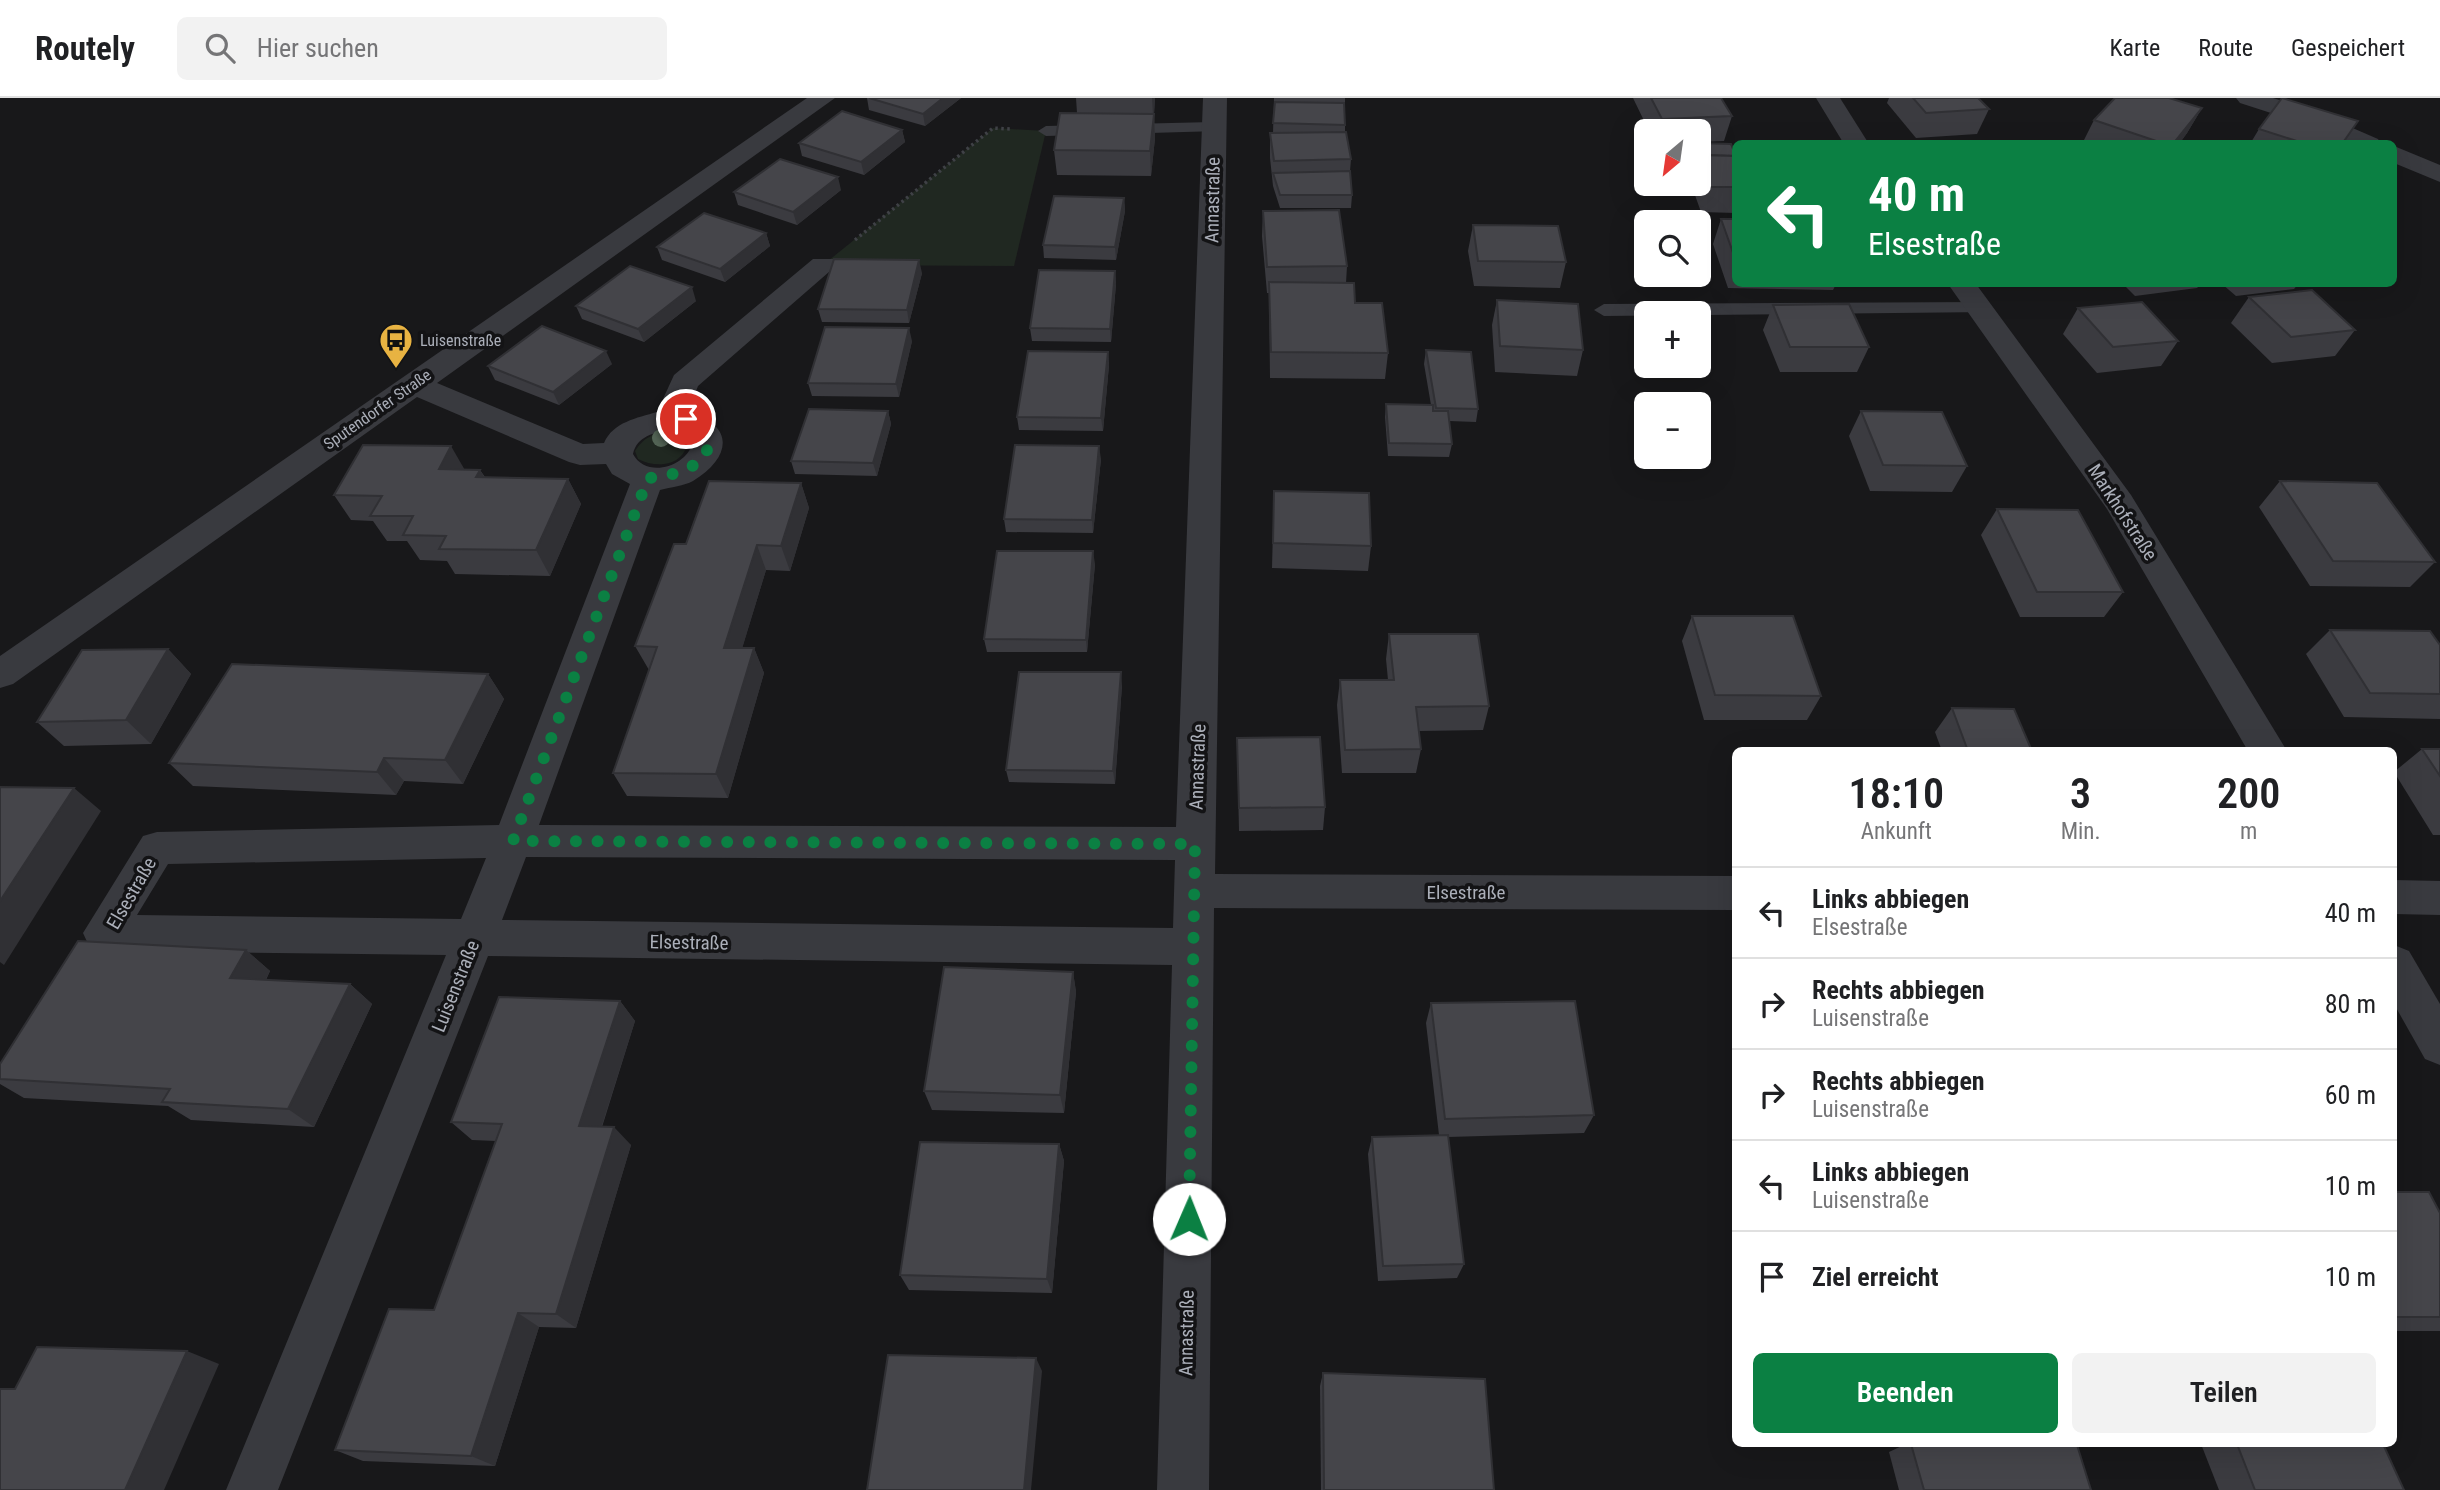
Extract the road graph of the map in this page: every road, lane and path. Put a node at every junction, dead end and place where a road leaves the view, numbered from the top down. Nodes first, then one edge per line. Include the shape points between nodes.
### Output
1 (823, 98) edge
2 (1828, 98) edge
3 (2248, 98) edge
4 (1214, 113) edge
5 (1045, 131) joint
6 (1854, 140) edge
7 (2360, 140) edge
8 (2397, 155) edge
9 (2440, 174) edge
10 (823, 265) joint
11 (1964, 287) edge
12 (1982, 308) junction
13 (1604, 310) dead end
14 (412, 384) junction
15 (670, 419) junction
16 (616, 453) junction
17 (648, 478) junction
18 (0, 674) edge
19 (2266, 747) edge
20 (513, 841) junction
21 (1195, 844) junction
22 (1195, 891) junction
23 (1732, 893) edge
24 (2397, 897) edge
25 (2440, 898) edge
26 (474, 940) junction
27 (1194, 947) junction
28 (2397, 969) edge
29 (2440, 1045) edge
30 (252, 1490) edge
31 (1183, 1490) edge

1 - 14 street, Sputendorfer Straße
2 - 6 street
3 - 7 street
4 - 5 lane, Annastraße
4 - 21 street, Annastraße
5 - 10 path via 993,128
8 - 9 street
10 - 15 street via 685,382
11 - 12 street, Markhofstraße
12 - 13 lane
12 - 19 street, Markhofstraße via 2120,503
14 - 16 street via 580,455
14 - 18 street, Sputendorfer Straße
15 - 16 street via 634,430
15 - 17 street via 686,419 707,432 706,453 682,472
16 - 17 street via 624,470
17 - 20 street, Luisenstraße
20 - 21 street, Elsestraße
20 - 26 street, Luisenstraße
20 - 26 street, Elsestraße via 157,848 104,933
21 - 22 street, Annastraße
22 - 23 street, Elsestraße
22 - 27 street, Annastraße
24 - 25 street
26 - 27 street, Elsestraße
26 - 30 street, Luisenstraße
27 - 31 street, Annastraße
28 - 29 street

